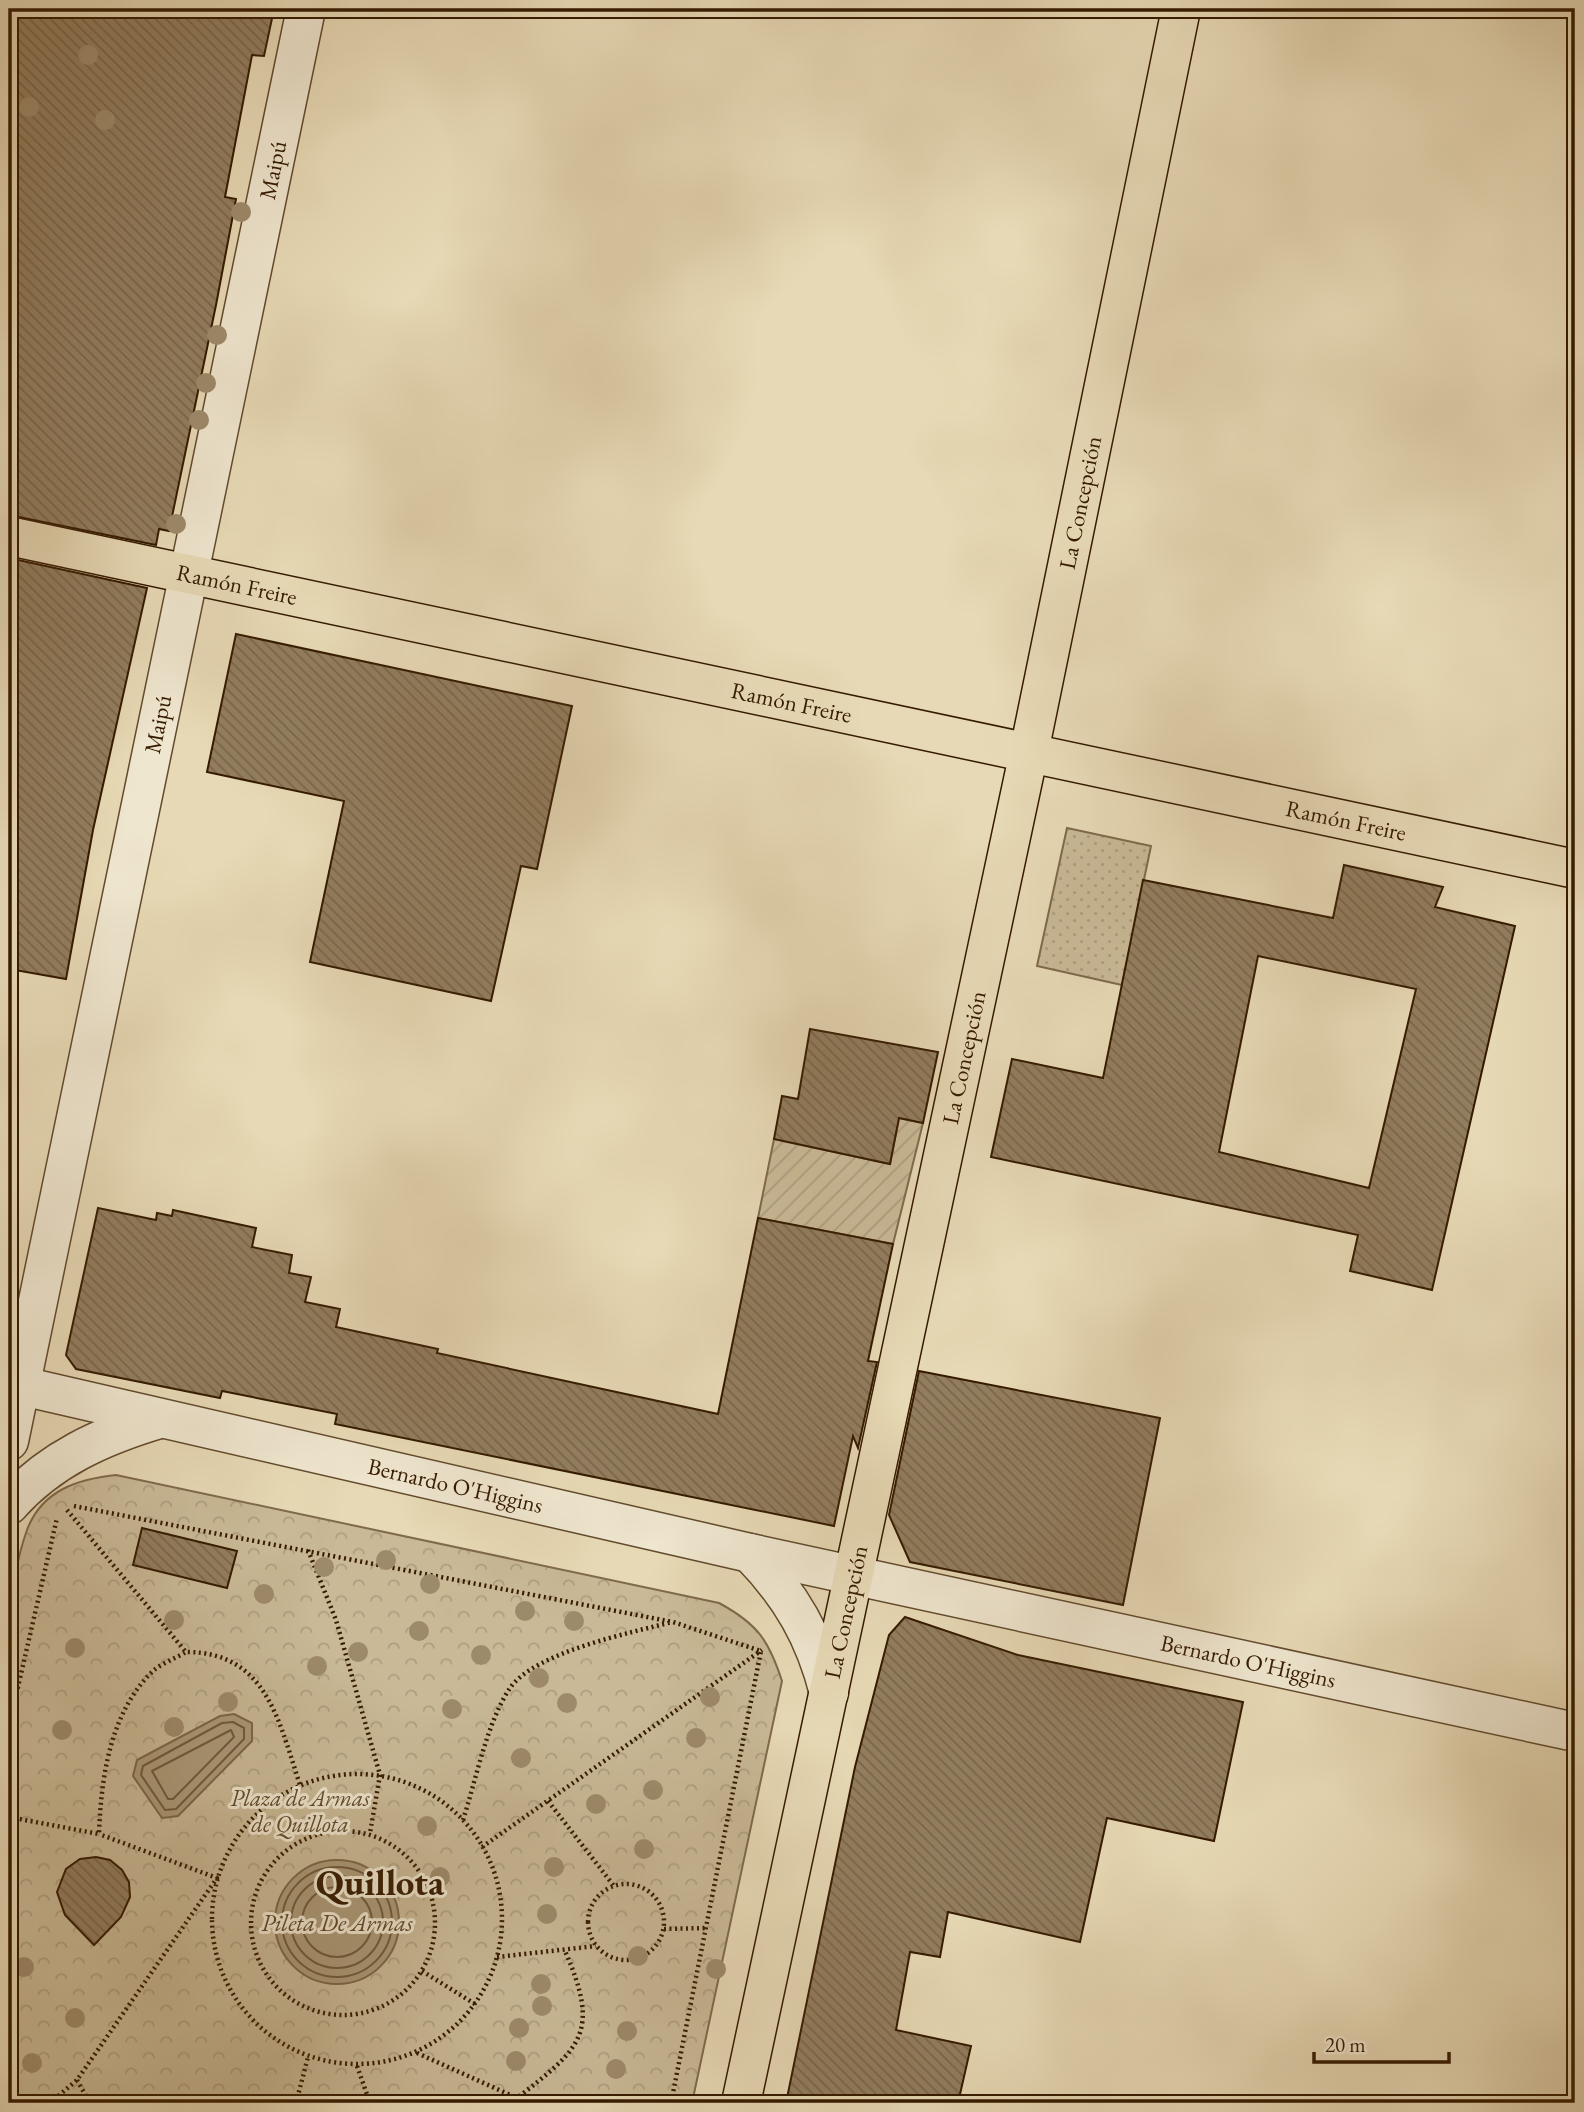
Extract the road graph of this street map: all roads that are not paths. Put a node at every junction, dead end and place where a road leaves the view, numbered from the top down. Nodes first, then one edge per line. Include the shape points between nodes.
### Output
1 (306, 9) edge
2 (1181, 9) edge
3 (9, 536) edge
4 (189, 574) junction
5 (1029, 752) junction
6 (1575, 869) edge
7 (14, 1384) edge
8 (161, 1418) junction
9 (9, 1441) edge
10 (9, 1505) edge
11 (750, 1553) junction
12 (855, 1576) junction
13 (829, 1693) junction
14 (1575, 1732) edge
15 (741, 2103) edge

1 - 4 street, Maipú
2 - 5 main road, La Concepción
3 - 4 main road, Ramón Freire
4 - 5 main road, Ramón Freire
4 - 7 street, Maipú
5 - 6 main road, Ramón Freire
5 - 12 main road, La Concepción
7 - 8 street, Bernardo O'Higgins
7 - 9 street, Maipú
8 - 10 street via 83,1446 54,1486
8 - 11 street, Bernardo O'Higgins
11 - 12 street, Bernardo O'Higgins
11 - 13 street via 804,1621 820,1656
12 - 13 main road, La Concepción
12 - 14 street, Bernardo O'Higgins
13 - 15 main road, La Concepción

